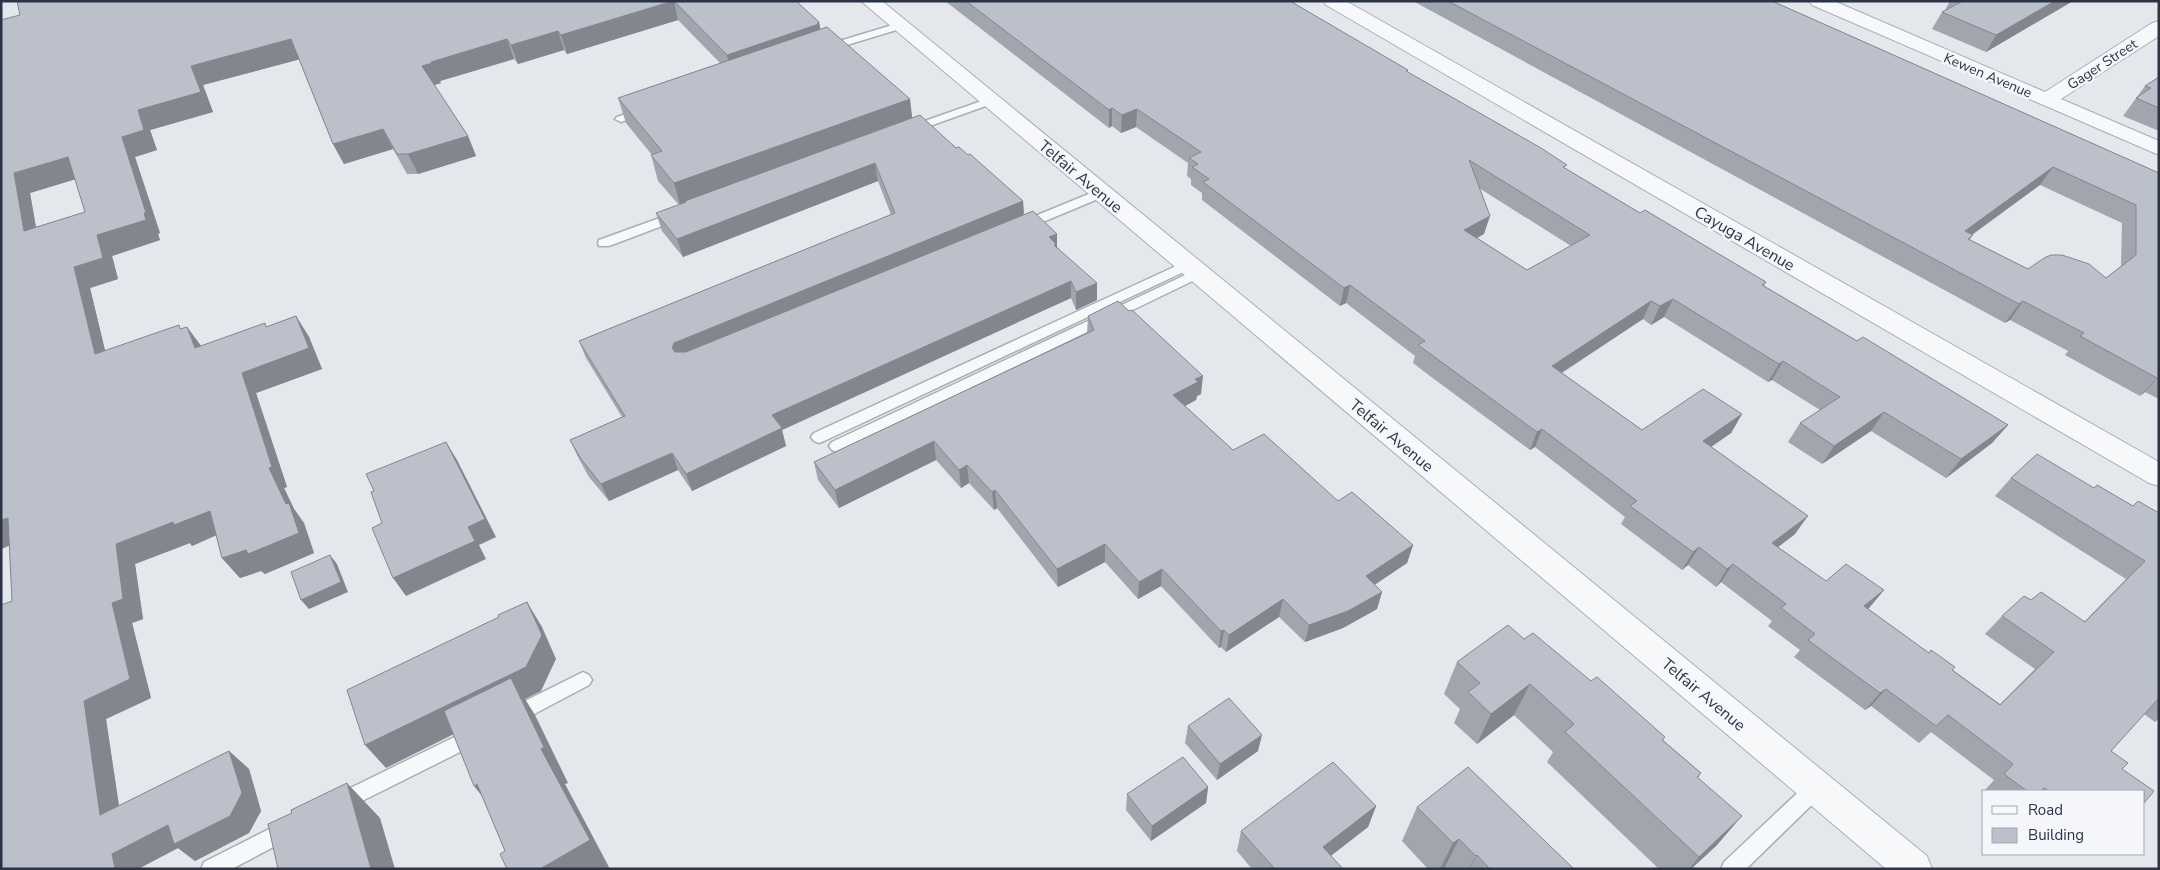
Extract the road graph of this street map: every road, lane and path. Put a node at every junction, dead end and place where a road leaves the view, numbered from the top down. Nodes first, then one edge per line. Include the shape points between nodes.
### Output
1 (870, 1) edge
2 (1332, 1) edge
3 (1818, 1) edge
4 (899, 26) junction
5 (2159, 27) edge
6 (818, 50) edge
7 (2046, 100) junction
8 (990, 101) junction
9 (653, 107) edge
10 (621, 119) edge
11 (900, 134) edge
12 (2159, 149) edge
13 (1101, 193) junction
14 (691, 210) edge
15 (1008, 231) edge
16 (604, 243) dead end
17 (1193, 269) junction
18 (819, 437) dead end
19 (837, 446) dead end
20 (2159, 475) edge
21 (583, 680) dead end
22 (1817, 787) junction
23 (326, 809) edge
24 (301, 822) edge
25 (211, 869) edge
26 (1730, 869) edge
27 (1914, 869) edge

1 - 4 street, Telfair Avenue
2 - 20 street, Cayuga Avenue
3 - 7 street, Kewen Avenue
4 - 6 lane
4 - 8 street, Telfair Avenue
5 - 7 street, Gager Street
7 - 12 street, Kewen Avenue
8 - 11 lane
8 - 13 street, Telfair Avenue
9 - 10 lane
13 - 15 lane
13 - 17 street, Telfair Avenue
14 - 16 lane
17 - 18 lane
17 - 19 lane
17 - 22 street, Telfair Avenue
21 - 23 lane
22 - 26 lane
22 - 27 street, Telfair Avenue
24 - 25 lane

